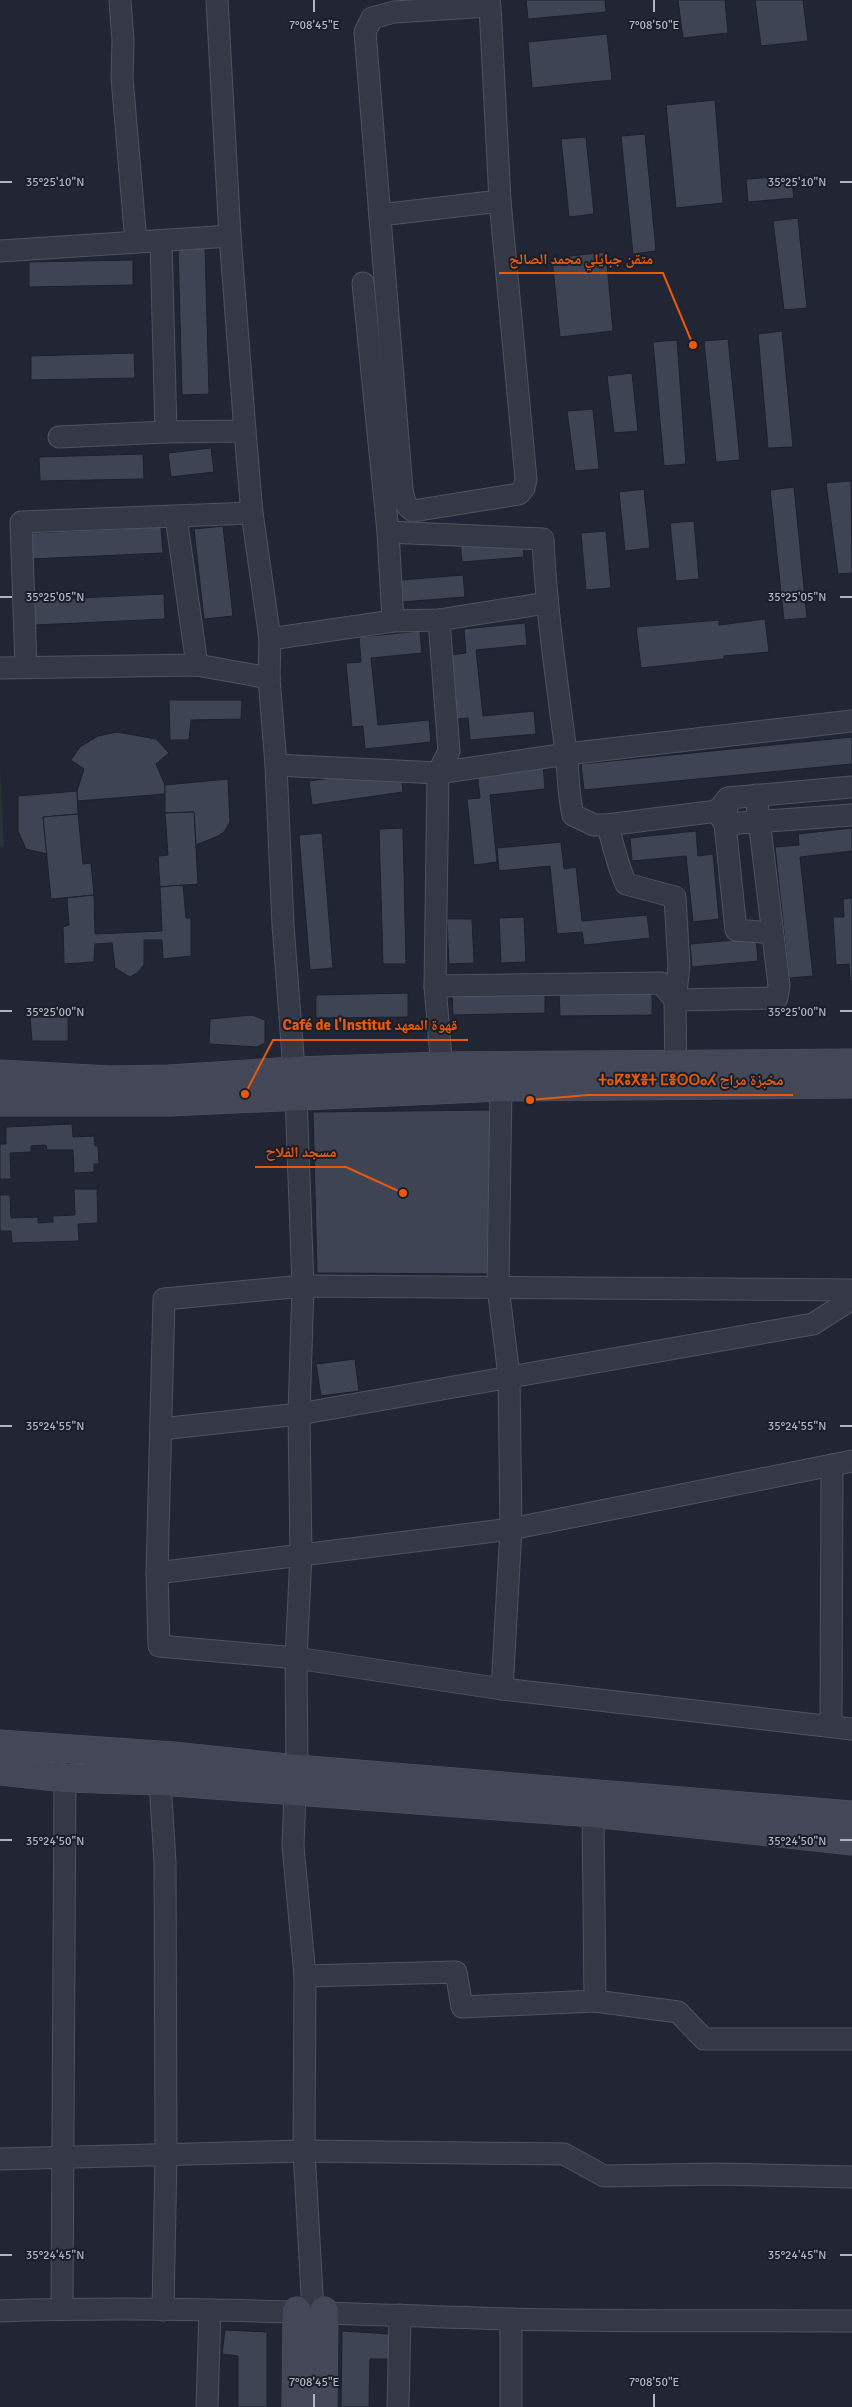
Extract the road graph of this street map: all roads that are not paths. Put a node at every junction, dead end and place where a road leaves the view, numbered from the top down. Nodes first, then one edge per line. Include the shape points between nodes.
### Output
1 (120, 0) edge
2 (217, 0) edge
3 (490, 3) edge
4 (500, 201) junction
5 (380, 215) junction
6 (230, 236) junction
7 (161, 241) junction
8 (136, 242) junction
9 (0, 251) edge
10 (363, 283) dead end
11 (166, 432) junction
12 (245, 432) junction
13 (59, 436) dead end
14 (252, 513) junction
15 (176, 517) junction
16 (388, 532) junction
17 (546, 603) junction
18 (439, 620) junction
19 (393, 621) junction
20 (270, 639) junction
21 (197, 665) junction
22 (26, 666) junction
23 (0, 668) edge
24 (269, 678) junction
25 (852, 721) edge
26 (567, 754) junction
27 (276, 765) junction
28 (438, 773) junction
29 (852, 787) edge
30 (756, 795) junction
31 (723, 811) junction
32 (852, 815) edge
33 (758, 822) junction
34 (607, 825) junction
35 (772, 934) junction
36 (435, 986) junction
37 (675, 1000) junction
38 (852, 1063) edge
39 (0, 1074) edge
40 (676, 1074) junction
41 (443, 1078) junction
42 (296, 1083) junction
43 (852, 1084) edge
44 (501, 1087) junction
45 (169, 1091) junction
46 (0, 1102) edge
47 (303, 1286) junction
48 (498, 1286) junction
49 (852, 1290) edge
50 (852, 1298) edge
51 (509, 1376) junction
52 (299, 1414) junction
53 (161, 1429) junction
54 (842, 1463) edge
55 (512, 1529) junction
56 (301, 1555) junction
57 (157, 1573) junction
58 (296, 1658) junction
59 (502, 1689) junction
60 (831, 1725) junction
61 (852, 1729) edge
62 (0, 1744) edge
63 (0, 1771) edge
64 (65, 1778) junction
65 (160, 1781) junction
66 (296, 1781) junction
67 (593, 1813) junction
68 (852, 1815) edge
69 (852, 1841) edge
70 (305, 1976) junction
71 (595, 2001) junction
72 (852, 2039) edge
73 (304, 2152) junction
74 (166, 2154) junction
75 (63, 2158) junction
76 (0, 2159) edge
77 (852, 2177) edge
78 (62, 2309) junction
79 (163, 2310) junction
80 (210, 2310) junction
81 (0, 2311) edge
82 (312, 2311) junction
83 (400, 2315) junction
84 (512, 2319) junction
85 (852, 2321) edge
86 (207, 2407) edge
87 (296, 2407) edge
88 (323, 2407) edge
89 (398, 2407) edge
90 (511, 2407) edge

1 - 8 street via 122,78
2 - 6 street
3 - 4 street
3 - 5 street via 394,12 372,18 367,25 365,46
4 - 5 street
4 - 5 street via 526,480 524,488 518,494 421,511 413,511 404,502
6 - 7 street
6 - 12 street
7 - 8 street
7 - 11 street
8 - 9 street
10 - 16 street
11 - 12 street
11 - 13 street
12 - 14 street
14 - 15 street
14 - 20 street
15 - 21 street
15 - 22 street via 21,522
16 - 17 street via 544,539
16 - 19 street
17 - 18 street
17 - 26 street
18 - 19 street
18 - 28 street via 449,751
19 - 20 street
20 - 24 street
21 - 22 street
21 - 24 street
22 - 23 street
24 - 27 street
25 - 26 street
26 - 28 street
26 - 34 street via 567,792 573,815 594,824
27 - 28 street
27 - 42 street via 283,925
28 - 36 street
29 - 30 street
30 - 31 street
30 - 33 street
31 - 33 street
31 - 34 street
31 - 35 street via 736,930
32 - 33 street
33 - 35 street
34 - 37 street via 614,843 617,866 626,884 675,897 679,967
35 - 37 street via 780,985 777,998
36 - 37 street via 661,983
36 - 41 street
37 - 40 street
38 - 40 main road
39 - 45 main road via 109,1080
40 - 41 main road
40 - 43 main road
40 - 44 main road
41 - 42 main road
41 - 44 main road
42 - 45 main road
42 - 47 street
44 - 48 street
45 - 46 main road
47 - 48 street
47 - 52 street
47 - 53 street via 164,1299
48 - 49 street
48 - 51 street
50 - 51 street via 813,1324
51 - 52 street
51 - 55 street
52 - 53 street
52 - 56 street
53 - 57 street
54 - 55 street
54 - 60 street
55 - 56 street
55 - 59 street
56 - 57 street
56 - 58 street
57 - 58 street via 159,1646
58 - 59 street
58 - 66 street
59 - 60 street
60 - 61 street
62 - 66 main road via 173,1756
63 - 64 main road
64 - 65 main road
64 - 75 street
65 - 66 main road
65 - 74 street via 164,1862
66 - 67 main road
66 - 68 main road
66 - 70 street via 293,1846
67 - 69 main road
67 - 71 street
70 - 71 street via 456,1972 462,2007
70 - 73 street
71 - 72 street via 678,2012 704,2039
73 - 74 street
73 - 77 street via 564,2154 604,2176
73 - 82 street
74 - 75 street
74 - 79 street
75 - 76 street
75 - 78 street
78 - 79 street
78 - 81 street
79 - 80 street
80 - 82 street
80 - 86 street
82 - 83 street
82 - 87 main road
82 - 88 main road
83 - 84 street
83 - 89 street
84 - 85 street
84 - 90 street

